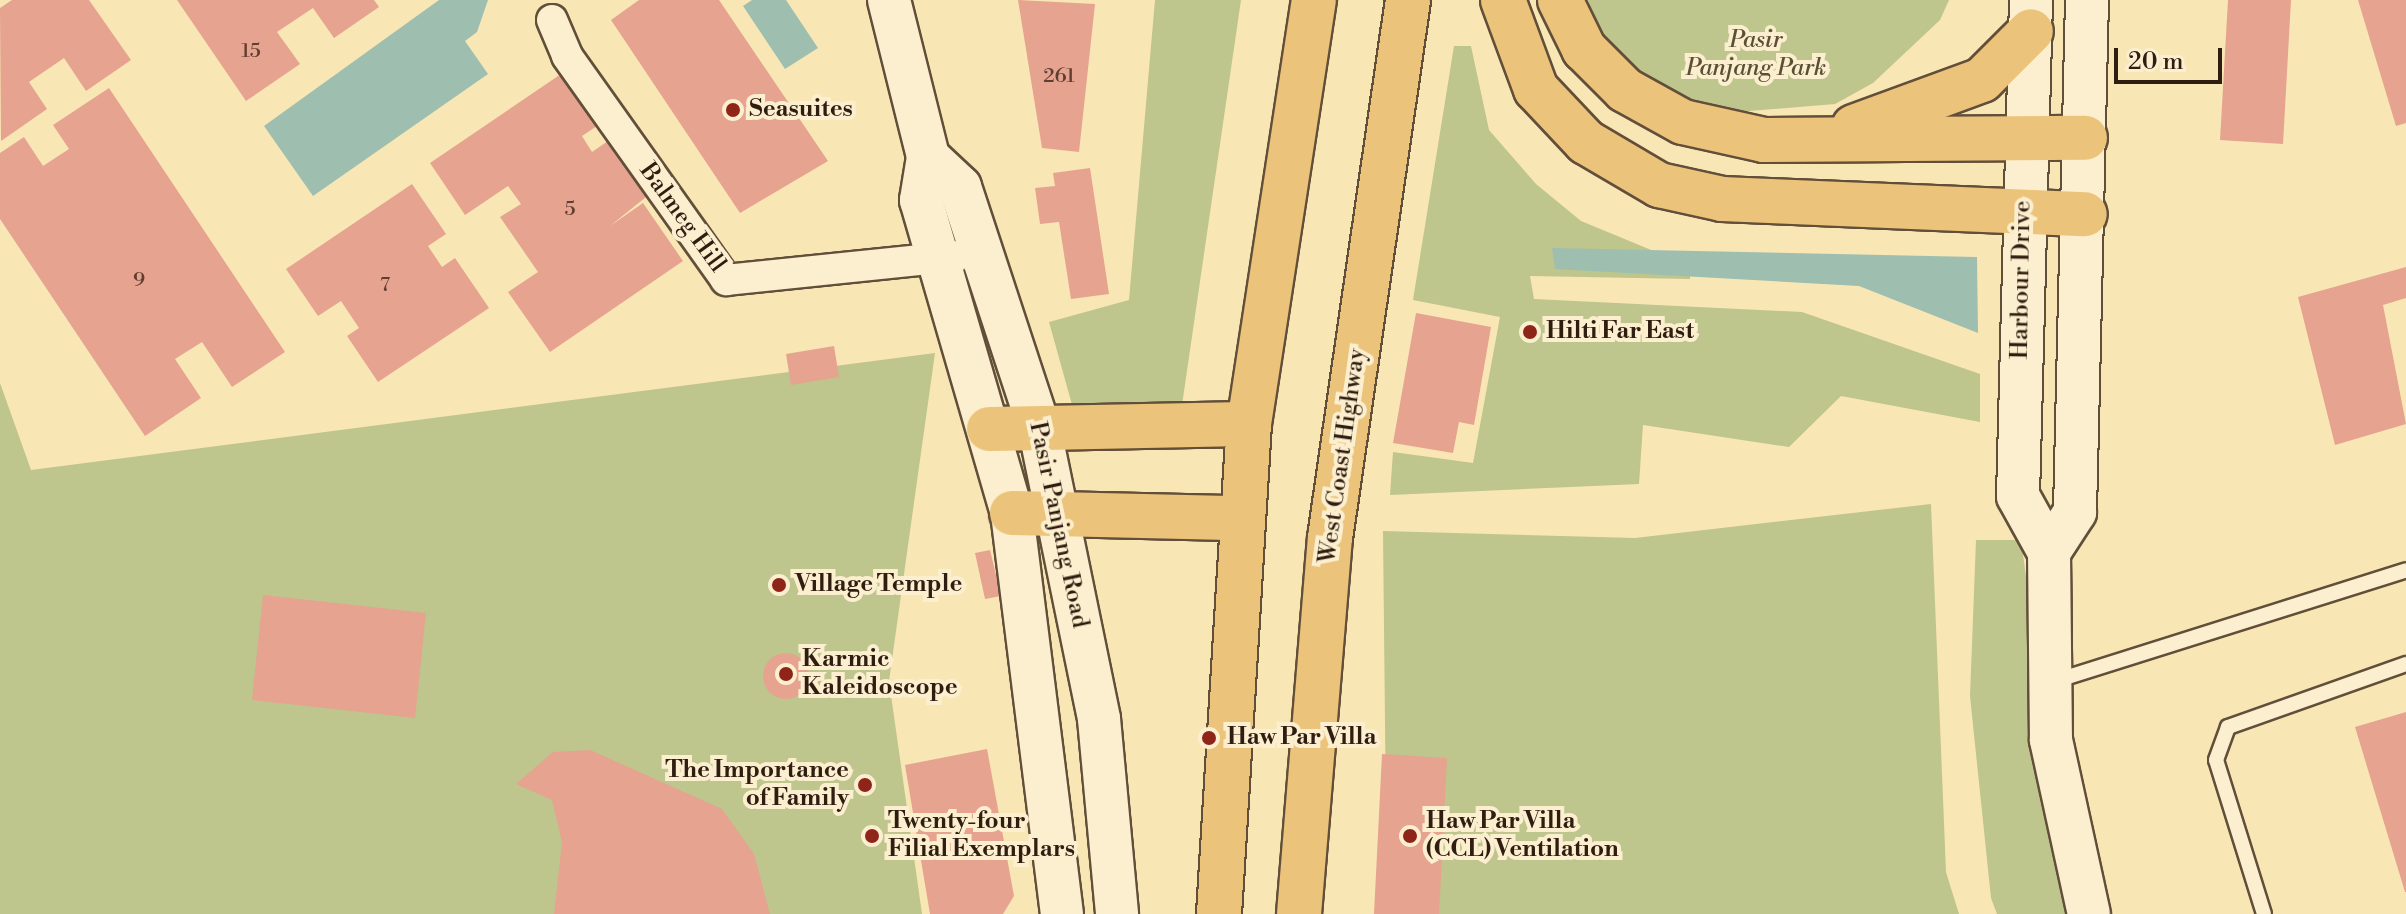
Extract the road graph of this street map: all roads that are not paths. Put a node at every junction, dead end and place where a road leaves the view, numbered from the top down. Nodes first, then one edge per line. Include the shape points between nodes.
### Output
1 (889, 0) edge
2 (1314, 0) edge
3 (1408, 0) edge
4 (1503, 0) edge
5 (1560, 0) edge
6 (2087, 0) edge
7 (2031, 15) edge
8 (552, 20) dead end
9 (2025, 134) junction
10 (2085, 138) junction
11 (1818, 141) junction
12 (928, 157) junction
13 (2023, 207) junction
14 (2085, 214) junction
15 (981, 253) junction
16 (940, 258) junction
17 (1249, 424) junction
18 (989, 429) junction
19 (1040, 431) junction
20 (1056, 511) junction
21 (1012, 513) junction
22 (1240, 518) junction
23 (2049, 552) junction
24 (2406, 570) edge
25 (2406, 664) edge
26 (2051, 683) junction
27 (1062, 914) edge
28 (1117, 914) edge
29 (1219, 914) edge
30 (1299, 914) edge
31 (2089, 914) edge
32 (2264, 914) edge

1 - 12 main road, Pasir Panjang Road
2 - 17 highway
3 - 30 highway, West Coast Highway via 1330,538
4 - 13 highway via 1536,89 1586,142 1659,185 1722,199
5 - 11 highway via 1584,49 1615,80 1683,122 1764,140
6 - 10 main road
7 - 9 main road, Harbour Drive
7 - 11 highway via 1982,80
8 - 16 street, Balmeg Hill via 567,56 726,280
9 - 10 highway
9 - 11 highway
9 - 13 main road, Harbour Drive
10 - 14 main road
12 - 15 main road, Pasir Panjang Road via 960,187
12 - 16 main road, Pasir Panjang Road via 921,200
13 - 14 highway
13 - 23 main road, Harbour Drive via 2018,496
14 - 23 main road via 2075,512
15 - 16 street, Balmeg Hill
15 - 19 main road, Pasir Panjang Road
16 - 18 main road, Pasir Panjang Road
17 - 19 highway
17 - 22 highway
18 - 19 highway
18 - 21 main road, Pasir Panjang Road
19 - 20 main road, Pasir Panjang Road
20 - 21 highway
20 - 22 highway
20 - 28 main road, Pasir Panjang Road via 1099,719
21 - 27 main road, Pasir Panjang Road
22 - 29 highway
23 - 26 main road, Harbour Drive
24 - 26 lane
25 - 32 lane via 2228,727 2216,760
26 - 31 main road, Harbour Drive via 2051,740

